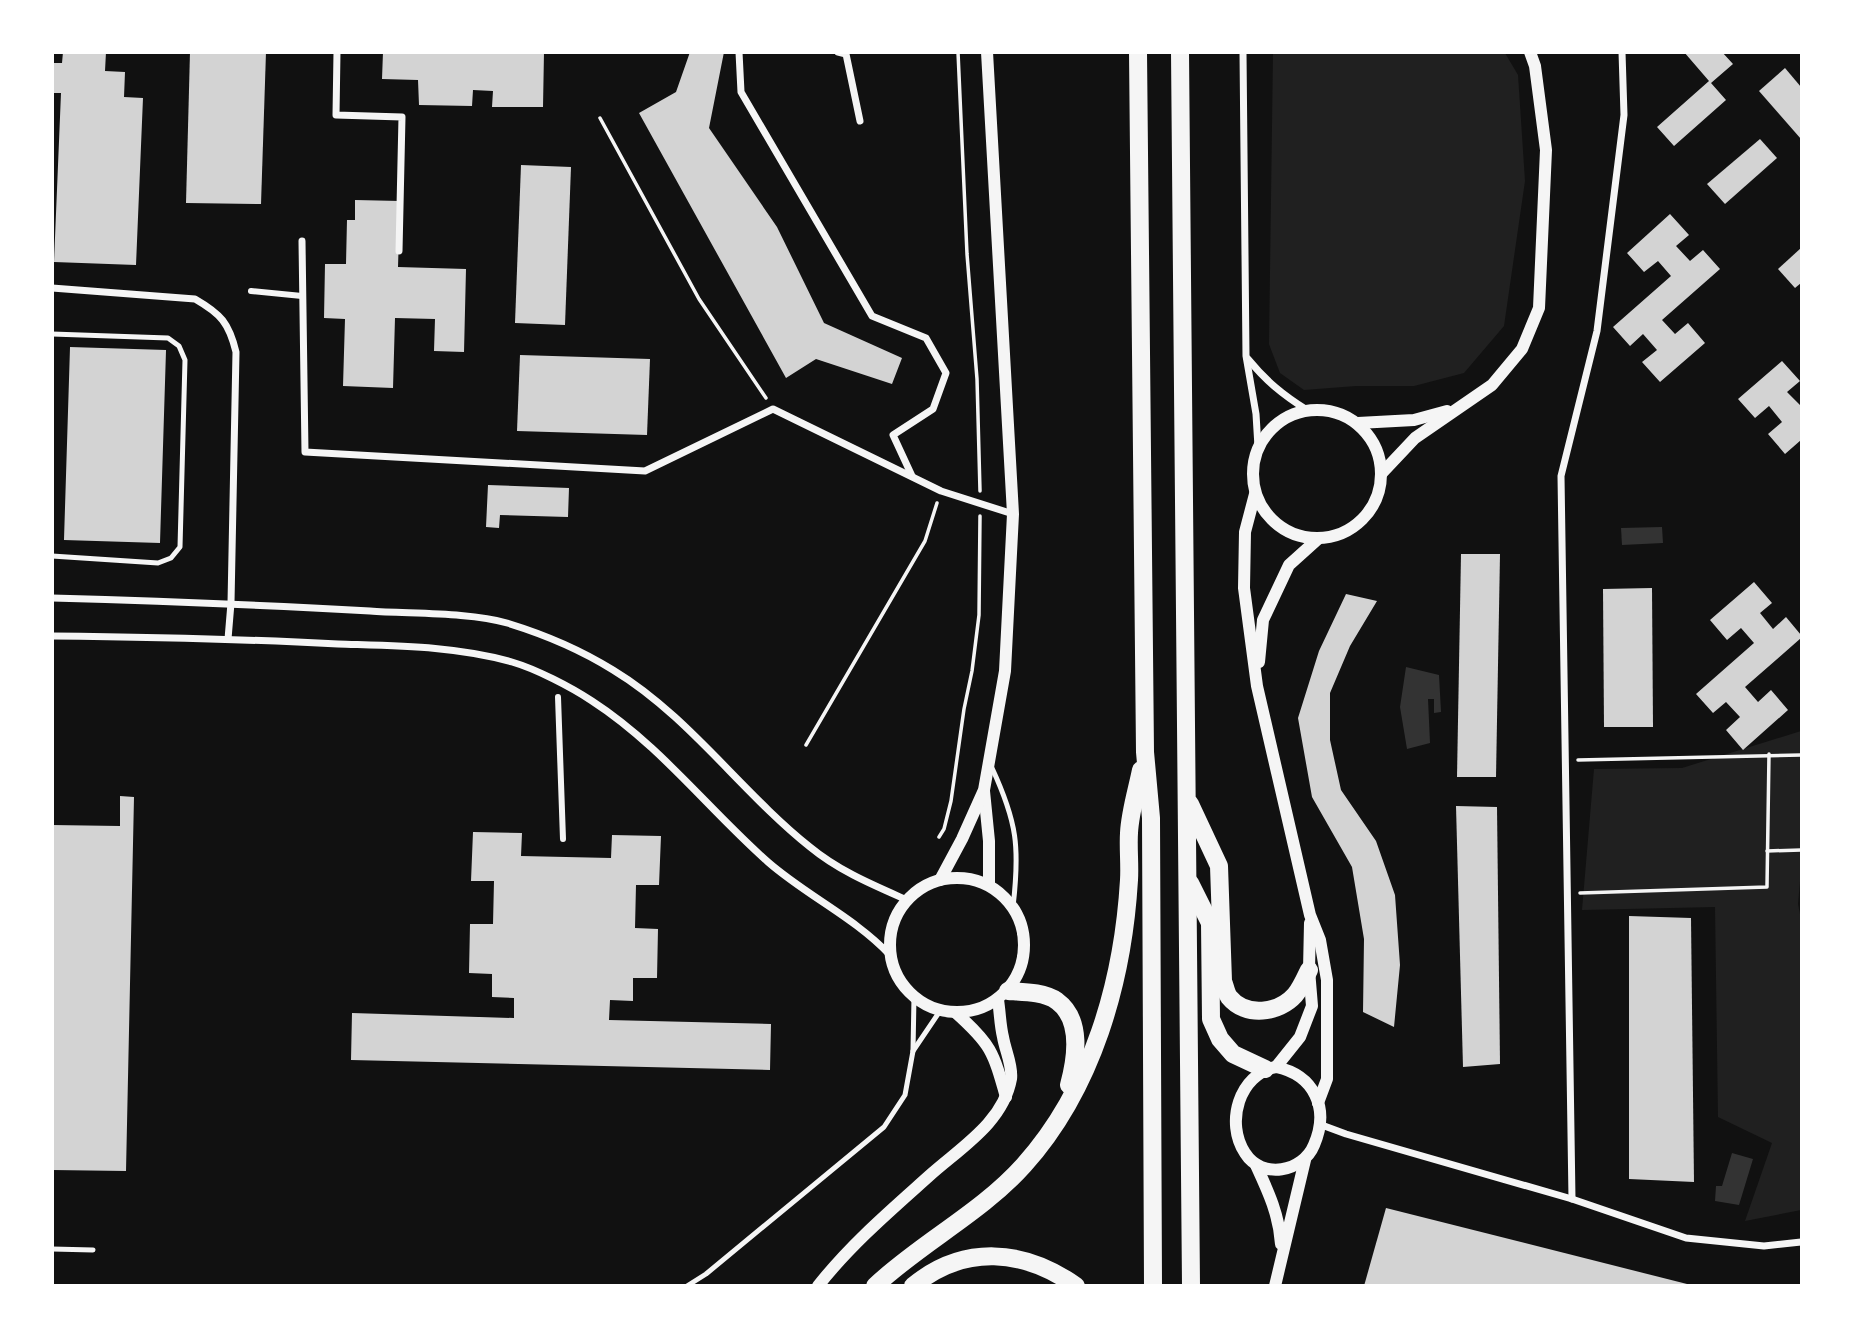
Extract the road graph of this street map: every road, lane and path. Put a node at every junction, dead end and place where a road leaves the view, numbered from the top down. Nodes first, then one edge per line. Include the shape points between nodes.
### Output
1 (337, 52) edge
2 (739, 52) edge
3 (838, 52) edge
4 (958, 52) edge
5 (987, 52) edge
6 (1138, 52) edge
7 (1180, 52) edge
8 (1243, 52) edge
9 (1530, 52) edge
10 (1622, 52) edge
11 (600, 118) dead end
12 (860, 121) dead end
13 (302, 241) dead end
14 (399, 251) dead end
15 (52, 288) edge
16 (251, 291) dead end
17 (302, 296) junction
18 (52, 334) edge
19 (1246, 356) junction
20 (773, 409) junction
21 (1454, 409) junction
22 (1307, 410) junction
23 (1358, 423) junction
24 (1258, 447) junction
25 (1382, 473) junction
26 (912, 477) junction
27 (941, 491) junction
28 (1255, 494) junction
29 (980, 504) junction
30 (1013, 514) junction
31 (1320, 538) junction
32 (52, 556) edge
33 (52, 598) edge
34 (231, 603) junction
35 (52, 636) edge
36 (228, 639) junction
37 (1257, 686) junction
38 (558, 696) dead end
39 (806, 745) dead end
40 (1145, 752) junction
41 (1769, 754) junction
42 (1801, 755) edge
43 (1566, 761) junction
44 (989, 762) junction
45 (984, 790) junction
46 (1188, 800) junction
47 (939, 837) dead end
48 (563, 839) dead end
49 (1801, 850) edge
50 (1768, 851) junction
51 (1188, 879) junction
52 (940, 880) junction
53 (989, 885) junction
54 (1567, 894) junction
55 (907, 900) junction
56 (1013, 907) junction
57 (1310, 915) junction
58 (890, 954) junction
59 (1309, 970) junction
60 (1003, 995) junction
61 (914, 997) junction
62 (940, 1011) junction
63 (955, 1012) junction
64 (913, 1051) junction
65 (1270, 1068) junction
66 (1006, 1097) junction
67 (1318, 1103) junction
68 (1060, 1116) junction
69 (1319, 1124) junction
70 (1305, 1160) junction
71 (1256, 1165) junction
72 (1572, 1199) junction
73 (1801, 1242) edge
74 (52, 1249) edge
75 (93, 1250) dead end
76 (1281, 1258) junction
77 (687, 1286) edge
78 (818, 1286) edge
79 (875, 1286) edge
80 (913, 1286) edge
81 (1076, 1286) edge
82 (1153, 1286) edge
83 (1191, 1286) edge
84 (1275, 1286) edge

1 - 14 street via 337,115 402,117
2 - 26 street via 741,92 873,316 926,338 946,373 933,409 893,435
3 - 12 street via 846,54
4 - 29 path
5 - 30 street
6 - 40 highway
7 - 46 highway
8 - 19 street
9 - 21 street via 1546,150 1539,308 1522,349 1492,385
10 - 43 street via 1624,115 1597,331 1561,476
11 - 20 path via 699,299
13 - 17 street
15 - 34 street via 195,299 215,310 228,327 236,352
16 - 17 street
17 - 20 street via 304,452 645,471
18 - 32 lane via 168,338 179,346 185,360 180,547 171,558 158,563
19 - 22 street via 1265,381
19 - 24 street
20 - 26 street
21 - 23 street via 1414,420
21 - 25 street via 1415,438
22 - 23 street via 1334,411
22 - 24 street via 1287,416 1270,429
23 - 25 street via 1371,437
24 - 28 street via 1252,470
25 - 31 street via 1377,497 1364,518 1343,533
26 - 27 street
27 - 29 street
27 - 39 path via 925,541
28 - 31 street via 1265,513 1280,527 1299,536
28 - 37 street via 1245,532 1244,588
29 - 30 street
29 - 47 path via 979,615 951,801
30 - 44 street via 1004,671
31 - 37 street via 1289,565 1263,620
33 - 34 street
34 - 36 street
34 - 55 street via 481,619 505,622 558,642 614,670 651,697 811,848 857,878
35 - 36 street
36 - 58 street via 446,649 514,662 592,701 625,726 769,863 852,921
37 - 57 street
38 - 48 street
40 - 68 highway via 1129,831 1129,880 1114,979 1092,1057
40 - 82 highway via 1151,818
41 - 42 path
41 - 43 path
41 - 50 path
43 - 54 street
44 - 45 street
44 - 56 lane via 1007,802 1016,839
45 - 52 street
45 - 53 street
46 - 51 highway
46 - 59 highway via 1219,866 1223,981 1228,996 1251,1010 1267,1012 1295,995
49 - 50 path
50 - 54 path via 1767,887
51 - 65 highway via 1210,923 1211,1019 1233,1054
51 - 83 highway
52 - 53 street via 973,879
52 - 55 street
53 - 56 street
54 - 72 street
55 - 58 street via 890,935
56 - 60 street via 1025,949 1018,975
57 - 59 street
57 - 67 street via 1327,981 1326,1079
58 - 61 street via 896,975
59 - 65 street via 1312,1006 1300,1037
60 - 63 street via 985,1006
60 - 66 street via 1003,1037 1011,1076
60 - 68 highway via 1050,998 1069,1017 1075,1054
61 - 62 street
61 - 64 lane
62 - 63 street
62 - 64 lane
63 - 66 street via 983,1037 995,1057
64 - 77 lane via 905,1095 884,1128
65 - 67 street via 1293,1071 1308,1082
65 - 71 street via 1249,1082 1235,1116 1238,1138
66 - 78 street via 983,1130 863,1237
67 - 69 street
68 - 79 highway via 1024,1165 980,1206
69 - 70 street
69 - 72 street
70 - 71 street via 1289,1170
70 - 76 street
71 - 76 street via 1275,1205
72 - 73 street via 1686,1238 1764,1246
74 - 75 lane
76 - 84 street
80 - 81 highway via 957,1261 995,1256 1030,1261

